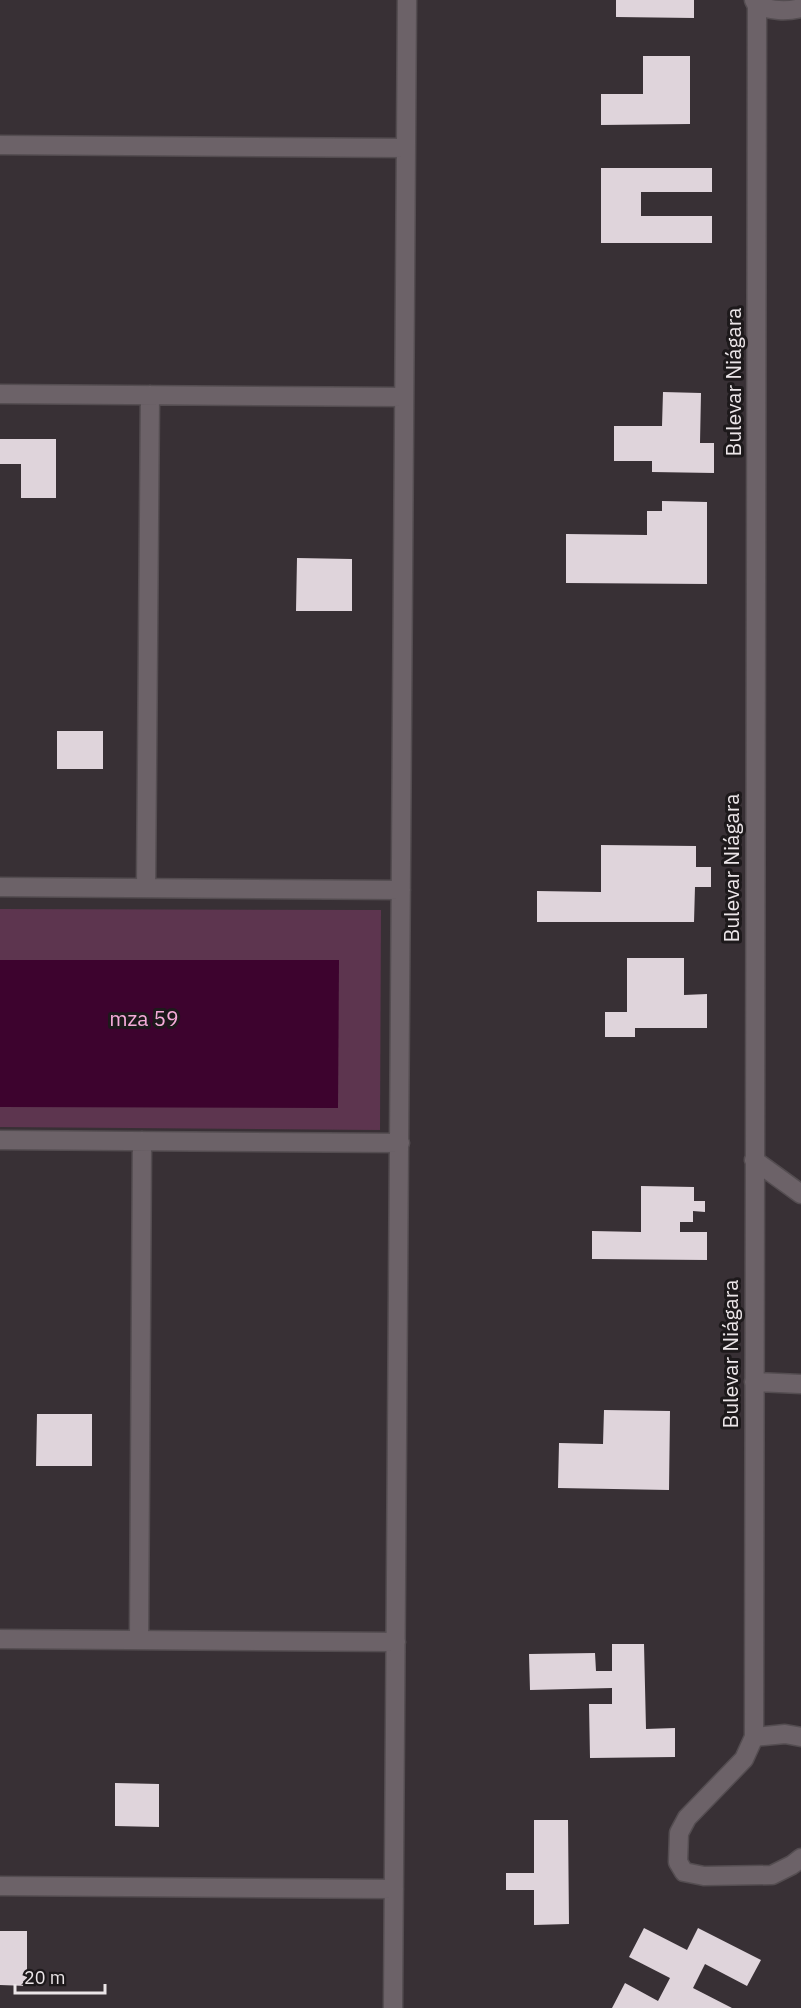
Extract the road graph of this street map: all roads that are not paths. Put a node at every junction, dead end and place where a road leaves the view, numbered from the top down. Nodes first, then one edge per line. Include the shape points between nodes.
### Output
1 (407, 0) edge
2 (756, 3) edge
3 (801, 8) edge
4 (0, 145) edge
5 (406, 148) junction
6 (0, 394) edge
7 (150, 395) junction
8 (404, 397) junction
9 (0, 887) edge
10 (146, 888) junction
11 (401, 890) junction
12 (0, 1140) edge
13 (142, 1141) junction
14 (399, 1143) junction
15 (754, 1160) junction
16 (801, 1194) edge
17 (754, 1382) junction
18 (801, 1384) edge
19 (0, 1640) edge
20 (139, 1640) junction
21 (396, 1642) junction
22 (754, 1737) junction
23 (801, 1737) edge
24 (801, 1858) edge
25 (0, 1886) edge
26 (394, 1889) junction
27 (393, 2008) edge

1 - 5 street
2 - 3 street via 776,10
2 - 15 street, Bulevar Niágara
4 - 5 street
5 - 8 street
6 - 7 street
7 - 8 street
7 - 10 street
8 - 11 street
9 - 10 street
10 - 11 street
11 - 14 street
12 - 13 street
13 - 14 street
13 - 20 street
14 - 21 street
15 - 16 street
15 - 17 street, Bulevar Niágara
17 - 18 street
17 - 22 street, Bulevar Niágara
19 - 20 street
20 - 21 street
21 - 26 street
22 - 23 street
22 - 24 street, Bulevar Niágara via 744,1759 687,1818 679,1833 678,1862 684,1872 704,1876 772,1875
25 - 26 street
26 - 27 street

